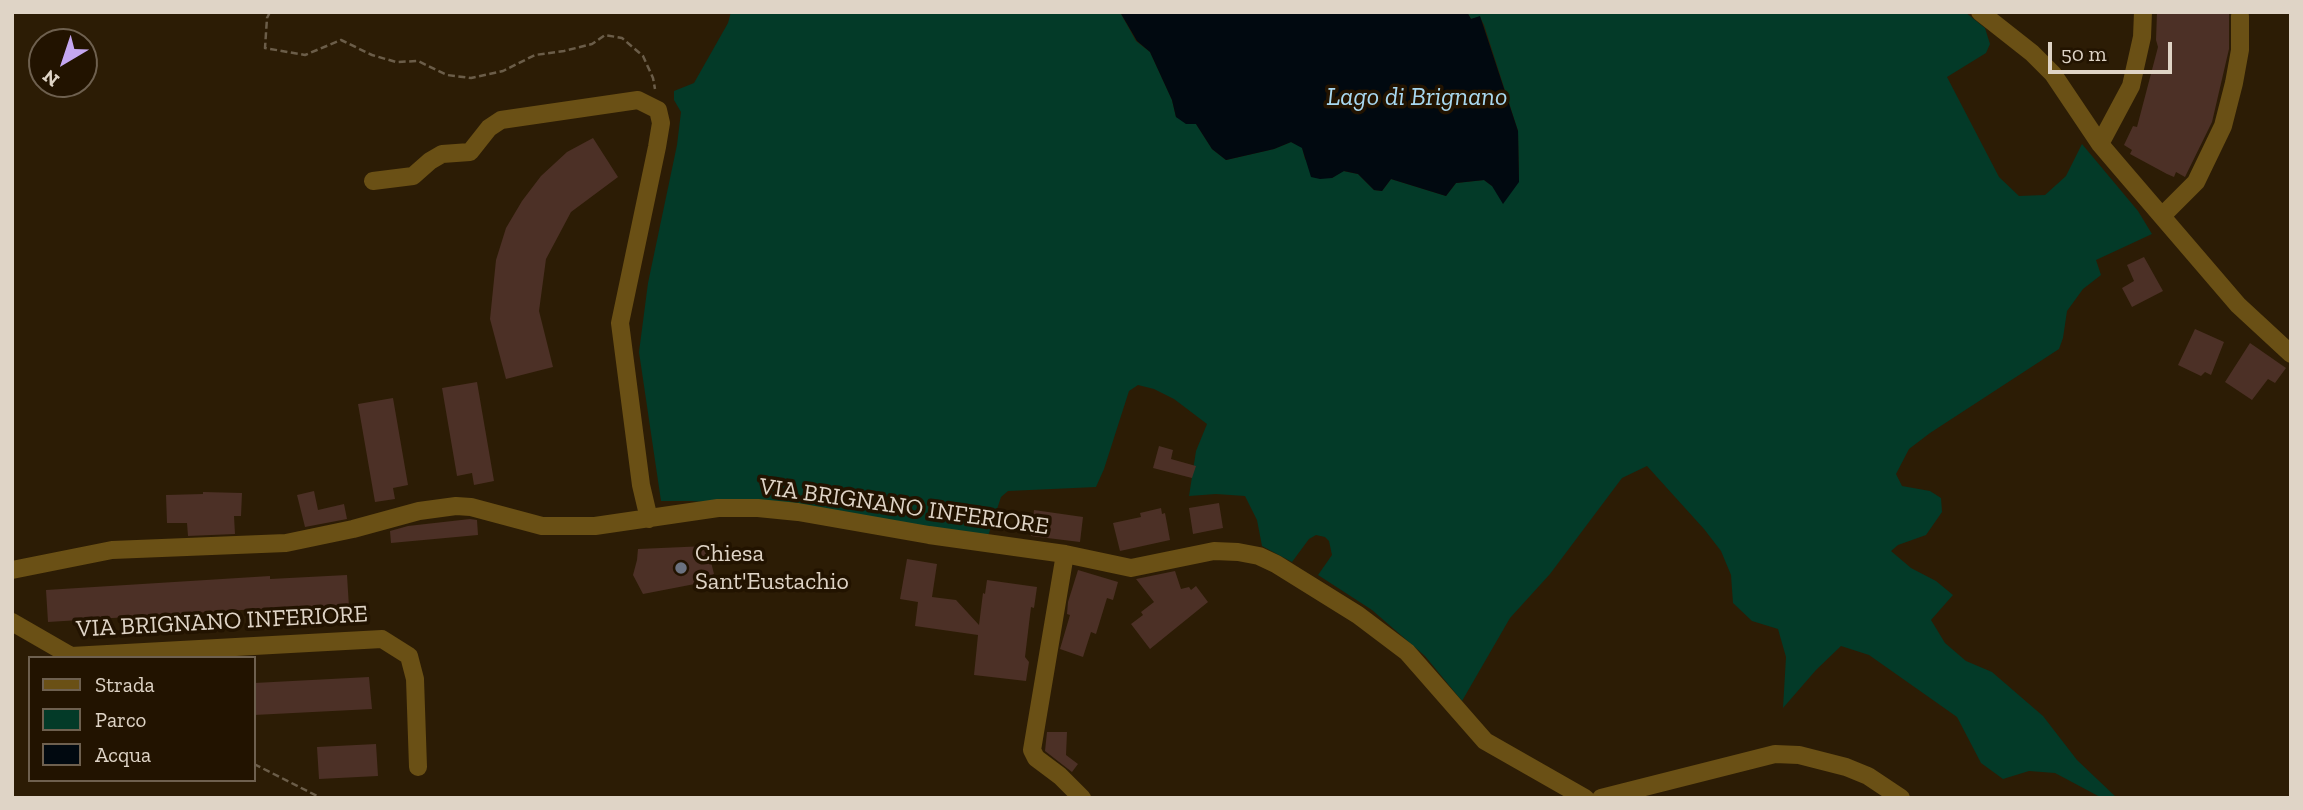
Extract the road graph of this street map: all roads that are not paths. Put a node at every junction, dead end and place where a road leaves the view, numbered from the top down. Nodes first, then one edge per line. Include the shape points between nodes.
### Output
1 (1980, 12) edge
2 (2143, 12) edge
3 (2240, 16) dead end
4 (2100, 144) junction
5 (373, 181) dead end
6 (2162, 216) junction
7 (2291, 354) edge
8 (649, 519) junction
9 (1065, 555) junction
10 (12, 570) edge
11 (12, 622) edge
12 (418, 766) dead end
13 (1082, 798) edge
14 (1585, 798) edge
15 (1601, 798) edge
16 (1901, 798) edge

1 - 4 street via 2053,74
2 - 4 street via 2131,86
3 - 6 street via 2240,50 2222,125 2196,182
4 - 6 street
5 - 8 street via 413,176 442,154 470,152 501,120 638,100 658,110 657,148 620,323
6 - 7 street via 2238,305
8 - 9 street, VIA BRIGNANO INFERIORE via 719,508 758,508
8 - 10 street, VIA BRIGNANO INFERIORE via 594,527 542,526 471,507 444,506 286,543 112,550
9 - 13 street via 1032,750
9 - 14 street, VIA BRIGNANO INFERIORE via 1131,568 1226,550 1276,564 1407,652 1485,741
11 - 12 street, VIA BRIGNANO INFERIORE via 72,656 382,639 410,656
15 - 16 street via 1775,754 1846,766

